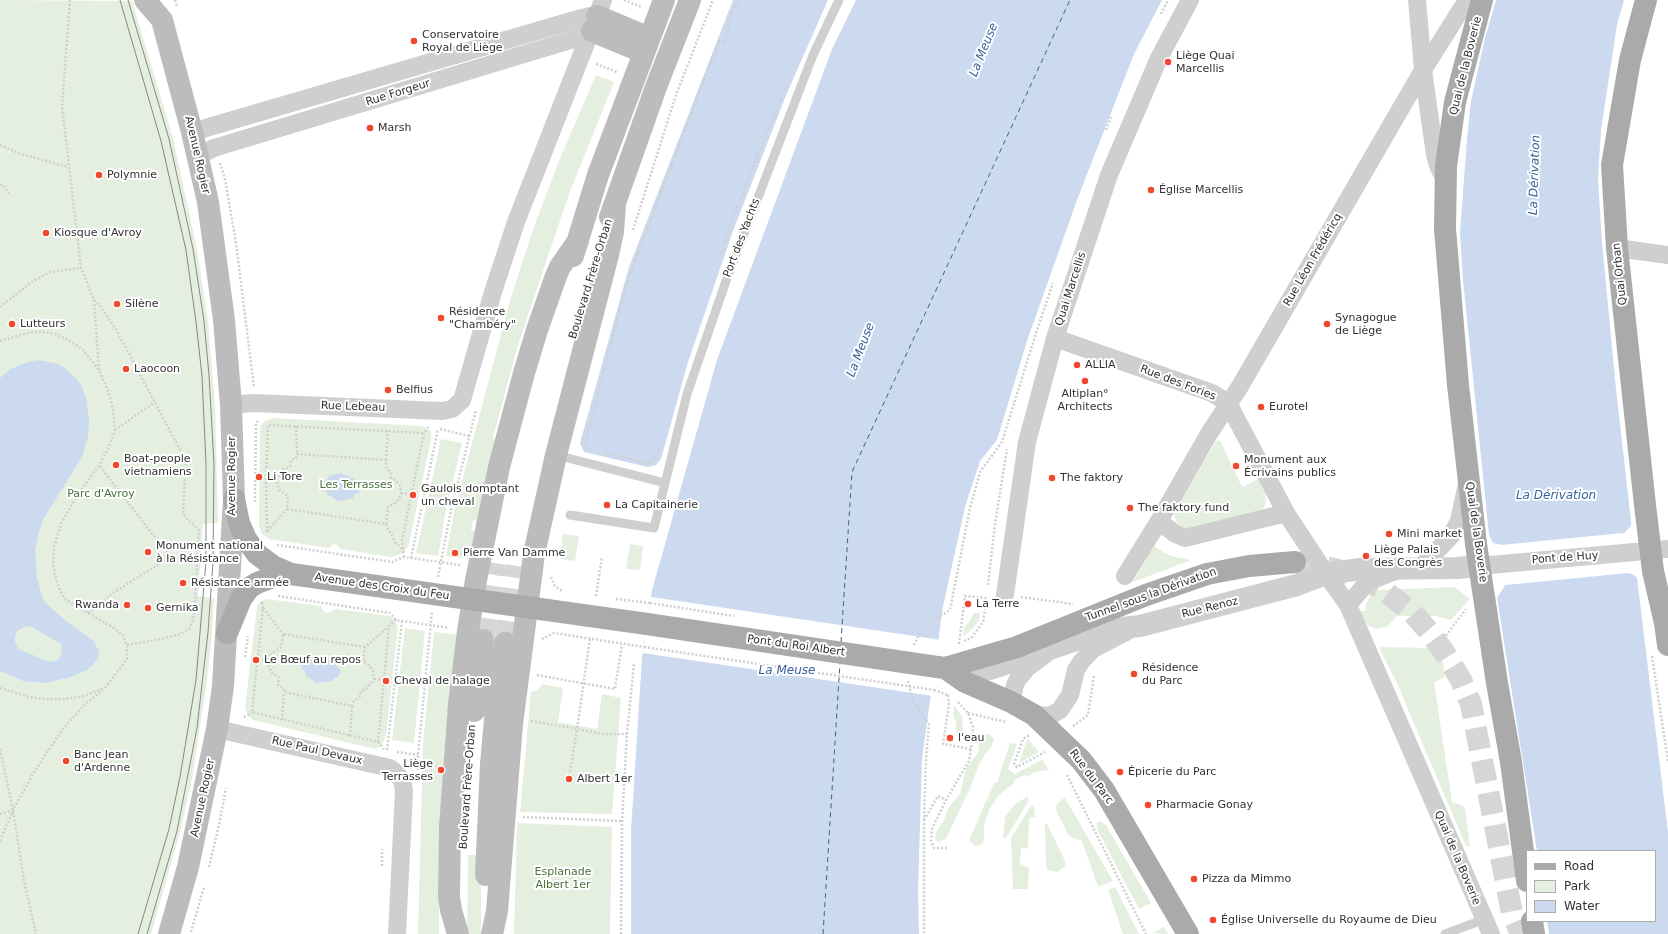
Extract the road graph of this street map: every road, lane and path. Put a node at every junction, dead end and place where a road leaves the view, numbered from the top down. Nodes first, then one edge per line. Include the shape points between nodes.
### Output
1 (70, 0) edge
2 (145, 0) edge
3 (664, 0) edge
4 (690, 0) edge
5 (713, 0) edge
6 (738, 0) edge
7 (839, 0) edge
8 (1190, 0) edge
9 (1417, 0) edge
10 (1467, 0) edge
11 (1482, 0) edge
12 (1646, 0) edge
13 (159, 10) edge
14 (599, 21) edge
15 (552, 27) junction
16 (558, 44) junction
17 (646, 45) junction
18 (592, 70) dead end
19 (1423, 70) junction
20 (782, 96) dead end
21 (1111, 117) dead end
22 (232, 121) junction
23 (1106, 130) dead end
24 (192, 132) junction
25 (238, 141) junction
26 (0, 145) edge
27 (197, 156) junction
28 (223, 157) dead end
29 (68, 166) junction
30 (1446, 181) junction
31 (0, 184) edge
32 (10, 196) dead end
33 (615, 204) junction
34 (632, 234) dead end
35 (578, 241) junction
36 (1617, 248) junction
37 (1668, 255) edge
38 (720, 257) dead end
39 (82, 268) junction
40 (94, 300) junction
41 (1046, 304) dead end
42 (0, 307) edge
43 (1055, 338) junction
44 (0, 341) edge
45 (99, 370) junction
46 (255, 391) dead end
47 (154, 402) junction
48 (1228, 403) junction
49 (231, 405) junction
50 (477, 406) dead end
51 (261, 418) dead end
52 (264, 422) dead end
53 (426, 423) dead end
54 (268, 425) junction
55 (296, 426) junction
56 (428, 427) junction
57 (438, 429) junction
58 (115, 431) junction
59 (388, 431) junction
60 (424, 433) junction
61 (470, 436) junction
62 (1008, 444) dead end
63 (660, 446) dead end
64 (592, 450) dead end
65 (603, 452) dead end
66 (297, 454) junction
67 (556, 455) junction
68 (386, 460) junction
69 (99, 465) junction
70 (1468, 478) junction
71 (266, 479) junction
72 (276, 480) junction
73 (665, 483) junction
74 (401, 494) junction
75 (411, 494) junction
76 (234, 499) junction
77 (255, 508) dead end
78 (287, 509) junction
79 (1286, 513) junction
80 (570, 515) dead end
81 (1159, 521) junction
82 (386, 524) junction
83 (269, 544) dead end
84 (402, 550) junction
85 (1660, 550) edge
86 (170, 557) junction
87 (404, 557) junction
88 (602, 557) dead end
89 (186, 558) dead end
90 (411, 558) junction
91 (441, 562) junction
92 (1295, 562) tunnel mouth
93 (495, 563) tunnel mouth
94 (517, 566) tunnel mouth
95 (1479, 566) junction
96 (1409, 569) junction
97 (291, 574) junction
98 (1326, 574) junction
99 (1125, 576) dead end
100 (551, 579) dead end
101 (560, 591) dead end
102 (435, 594) junction
103 (1005, 595) joint
104 (275, 596) dead end
105 (596, 596) dead end
106 (987, 598) junction
107 (473, 599) junction
108 (1668, 602) edge
109 (1348, 604) junction
110 (526, 606) junction
111 (1076, 606) dead end
112 (1468, 607) dead end
113 (88, 614) junction
114 (942, 615) dead end
115 (396, 620) junction
116 (402, 621) junction
117 (1665, 623) junction
118 (389, 626) junction
119 (430, 626) junction
120 (1140, 626) junction
121 (248, 631) dead end
122 (227, 633) junction
123 (554, 633) dead end
124 (283, 634) junction
125 (590, 639) junction
126 (483, 640) tunnel mouth
127 (1441, 642) dead end
128 (505, 643) tunnel mouth
129 (622, 644) junction
130 (959, 644) junction
131 (127, 645) junction
132 (952, 645) dead end
133 (365, 647) junction
134 (1056, 647) junction
135 (1660, 650) edge
136 (258, 660) junction
137 (245, 661) dead end
138 (268, 662) junction
139 (634, 664) dead end
140 (941, 668) junction
141 (1094, 673) dead end
142 (530, 674) dead end
143 (374, 679) junction
144 (384, 680) junction
145 (583, 683) junction
146 (106, 687) junction
147 (0, 688) edge
148 (284, 692) junction
149 (948, 695) junction
150 (352, 706) junction
151 (239, 712) dead end
152 (252, 712) junction
153 (1009, 712) junction
154 (968, 713) junction
155 (1034, 715) junction
156 (1088, 715) dead end
157 (246, 716) dead end
158 (242, 719) dead end
159 (282, 720) junction
160 (531, 721) dead end
161 (927, 721) dead end
162 (217, 729) junction
163 (577, 729) junction
164 (627, 734) junction
165 (350, 736) junction
166 (1027, 736) dead end
167 (378, 742) junction
168 (0, 749) edge
169 (971, 749) junction
170 (1048, 749) dead end
171 (395, 751) dead end
172 (418, 755) junction
173 (1668, 761) edge
174 (418, 775) dead end
175 (569, 778) dead end
176 (1077, 795) dead end
177 (946, 800) junction
178 (13, 810) junction
179 (0, 814) edge
180 (516, 817) dead end
181 (924, 820) junction
182 (622, 821) junction
183 (0, 841) edge
184 (383, 843) dead end
185 (947, 848) dead end
186 (382, 873) dead end
187 (1526, 874) edge
188 (1532, 922) edge
189 (1488, 927) edge
190 (36, 934) edge
191 (169, 934) edge
192 (397, 934) edge
193 (458, 934) edge
194 (490, 934) edge
195 (622, 934) edge
196 (924, 934) edge
197 (1146, 934) edge
198 (1188, 934) edge
199 (1445, 934) edge
200 (1534, 934) edge

1 - 29 path via 62,106
2 - 13 main road
3 - 17 main road, Boulevard Frère-Orban
4 - 33 main road, Boulevard Frère-Orban
5 - 34 path via 676,95
6 - 64 path via 730,16 724,43 719,41 716,48 628,280 584,443
7 - 73 lane, Port des Yachts via 813,55 726,278 687,394
8 - 43 street, Quai Marcellis via 1159,58 1109,175
9 - 19 street, Quai de la Boverie
10 - 19 street, Rue Léon Frédéricq
11 - 30 main road, Quai de la Boverie via 1455,102
12 - 36 main road, Quai Orban via 1630,60 1612,165
13 - 24 main road, Avenue Rogier
14 - 15 street, Rue Forgeur via 590,16
14 - 16 street, Rue Forgeur via 584,36
14 - 17 main road
14 - 18 path
14 - 49 street, Rue Lebeau via 540,158 516,222 462,400 452,409 442,411 254,403
15 - 16 street
15 - 22 street, Rue Forgeur
16 - 25 street, Rue Forgeur
17 - 35 main road, Boulevard Frère-Orban via 598,175
19 - 30 street, Quai de la Boverie via 1435,155
19 - 48 street, Rue Léon Frédéricq
20 - 38 path
21 - 23 path
22 - 24 street, Rue Forgeur
22 - 25 street via 226,131 231,139
24 - 27 main road, Avenue Rogier
25 - 27 street, Rue Forgeur
26 - 29 path via 21,154
27 - 49 main road, Avenue Rogier via 208,202 222,294
28 - 46 path via 220,162 226,179 236,243
29 - 39 path
30 - 70 main road, Quai de la Boverie via 1445,229
31 - 32 path via 6,188
33 - 67 main road via 613,232 602,282
33 - 94 main road, Boulevard Frère-Orban via 587,288 547,430
35 - 93 main road, Boulevard Frère-Orban via 523,429
35 - 107 main road via 556,276 526,366 499,467
36 - 37 street
36 - 85 main road, Quai Orban
39 - 40 path
39 - 42 path via 50,272 32,282
40 - 45 path
40 - 47 path via 117,331
41 - 114 path via 1002,442 980,472 968,515 950,610
43 - 48 street, Rue des Fories via 1212,393
43 - 103 street, Quai Marcellis via 1027,442
44 - 45 path via 31,332 55,334 83,350
45 - 58 path via 113,409
47 - 58 path
47 - 131 path via 186,461 183,512 199,530 193,620 189,629 180,634
48 - 79 street, Rue des Fories
48 - 81 street, Rue Léon Frédéricq
49 - 76 main road, Avenue Rogier
50 - 61 path
51 - 77 path via 256,423
52 - 54 path
53 - 56 path
54 - 55 path
54 - 71 path
55 - 59 path
55 - 66 path
56 - 57 path
56 - 60 path
57 - 61 path
57 - 90 path
58 - 69 path
59 - 60 path
59 - 68 path
60 - 75 path
61 - 91 path via 450,510
62 - 106 path via 995,524
63 - 65 path via 654,461 648,463
66 - 68 path
66 - 72 path via 290,467 284,469
67 - 73 lane
67 - 110 main road via 534,554
68 - 74 path via 386,467 391,473 391,478 400,486
69 - 86 path
69 - 113 path via 61,524 54,547 53,562 60,591 66,600
70 - 95 main road, Quai de la Boverie
70 - 96 street via 1461,511 1451,536
71 - 72 path
71 - 78 path via 266,532
72 - 78 path via 280,491 288,496
73 - 80 lane, Port des Yachts via 654,528
74 - 75 path
74 - 82 path via 394,504 388,507
75 - 84 path
76 - 97 main road via 239,523 257,554 273,566
76 - 122 main road, Avenue Rogier
78 - 82 path
79 - 81 street via 1185,538
79 - 98 street, Rue des Fories
81 - 99 street, Rue Léon Frédéricq
82 - 84 path
83 - 87 path via 392,562
84 - 87 path
85 - 95 street, Pont de Huy
85 - 117 main road, Quai Orban via 1654,576
86 - 89 path
86 - 113 path via 113,593
87 - 90 path
88 - 105 path
90 - 91 path
91 - 102 path
92 - 140 main road, Tunnel sous la Dérivation via 1242,567 1207,574 1146,595 1011,649
95 - 96 street, Rue Renoz
95 - 187 main road, Quai de la Boverie via 1511,762
96 - 98 street, Rue Renoz via 1360,569
96 - 109 street via 1372,580
97 - 102 main road, Avenue des Croix du Feu
97 - 122 main road via 273,577 249,588 241,599
98 - 109 street, Quai de la Boverie
98 - 120 street, Rue Renoz via 1298,585
100 - 101 path
102 - 107 main road, Avenue des Croix du Feu
102 - 119 path
103 - 111 path
104 - 115 path via 390,613
106 - 130 path via 983,622 972,637
106 - 130 path via 965,596
107 - 110 main road
107 - 193 main road via 459,704 450,827 449,897
108 - 117 street
109 - 189 street, Quai de la Boverie
110 - 140 main road, Pont du Roi Albert, bridge
110 - 194 main road via 512,724 497,911
112 - 127 path
113 - 131 path via 122,634
115 - 116 path
115 - 118 path
116 - 119 path
116 - 167 path via 387,750
117 - 135 main road, Quai Orban
118 - 133 path
118 - 144 path
119 - 172 path
120 - 134 street, Rue Renoz via 1095,634
120 - 155 street via 1093,649 1076,670 1070,695 1060,710 1050,716
121 - 137 path
122 - 162 main road, Avenue Rogier
123 - 125 path
124 - 133 path
124 - 136 path via 263,608
124 - 138 path via 281,647 271,654
125 - 129 path
125 - 145 path
126 - 193 main road, Boulevard Frère-Orban via 471,743
128 - 194 main road, Boulevard Frère-Orban via 497,697 487,826 486,876
129 - 145 path via 615,689
129 - 149 path, bridge via 934,690
130 - 132 path
131 - 146 path via 127,659
133 - 143 path via 363,661 369,665
134 - 140 street, Rue Renoz via 990,669 970,671
134 - 153 street via 1027,668 1015,685
135 - 173 path
136 - 138 path
136 - 152 path
138 - 148 path via 273,674 279,677 278,685
139 - 164 path
140 - 153 main road, Rue du Parc
141 - 156 path
142 - 145 path
143 - 144 path
143 - 150 path via 361,691
144 - 167 path
145 - 163 path
146 - 147 path via 84,696 65,699 29,697
146 - 178 path via 83,706 63,729 32,774
148 - 150 path
148 - 159 path
149 - 154 path via 960,703
149 - 169 path via 950,704 943,744
150 - 165 path
151 - 158 path
152 - 157 path
152 - 159 path
153 - 154 path
153 - 155 main road, Rue du Parc
154 - 169 path via 972,727
155 - 198 main road, Rue du Parc via 1081,760 1104,790
159 - 165 path
160 - 163 path
161 - 181 path via 929,724
162 - 191 main road, Avenue Rogier via 188,867
162 - 192 street, Rue Paul Devaux via 390,768 402,780 404,791
163 - 164 path via 604,734
163 - 175 path
164 - 182 path
165 - 167 path
166 - 170 path via 1023,739 1014,764 1017,767
168 - 178 path
169 - 177 path via 969,761
171 - 172 path
172 - 174 path
176 - 197 path
177 - 181 path via 938,796
177 - 185 path via 932,829 931,840 934,848
178 - 179 path
178 - 183 path
178 - 190 path via 24,881
180 - 182 path
181 - 196 path
182 - 195 path
184 - 186 path
188 - 200 main road
189 - 199 lane

